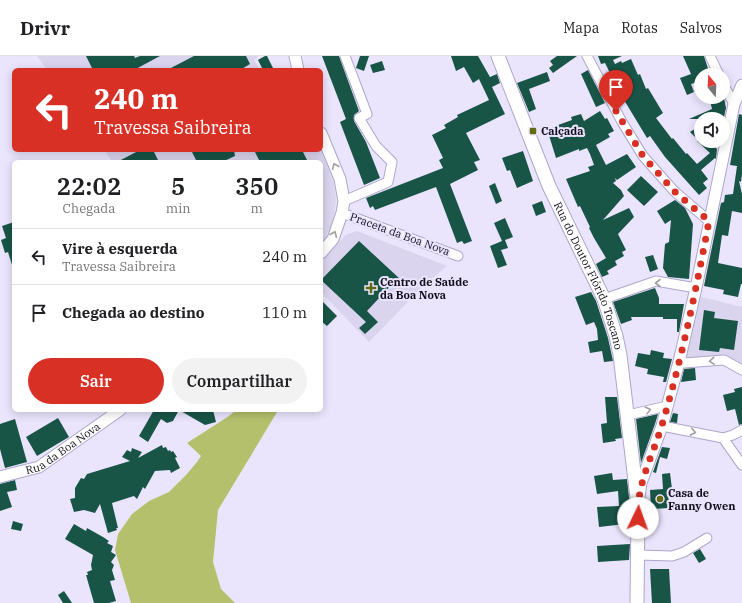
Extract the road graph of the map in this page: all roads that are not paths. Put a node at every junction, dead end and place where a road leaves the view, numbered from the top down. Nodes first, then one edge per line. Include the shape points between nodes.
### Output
1 (345, 56) edge
2 (498, 56) edge
3 (587, 56) edge
4 (710, 56) edge
5 (298, 57) edge
6 (298, 68) edge
7 (716, 68) edge
8 (742, 85) edge
9 (730, 97) edge
10 (734, 104) junction
11 (323, 138) edge
12 (344, 201) junction
13 (342, 213) junction
14 (709, 221) junction
15 (323, 250) edge
16 (458, 256) dead end
17 (696, 288) junction
18 (604, 299) junction
19 (679, 362) junction
20 (742, 370) edge
21 (667, 406) junction
22 (117, 412) edge
23 (628, 415) junction
24 (662, 426) junction
25 (742, 430) edge
26 (723, 438) junction
27 (742, 465) edge
28 (0, 477) edge
29 (638, 506) junction
30 (707, 538) dead end
31 (638, 555) junction
32 (637, 603) edge

1 - 12 street via 367,114 359,118 376,146 392,162 388,182
2 - 18 main road, Rua do Doutor Flórido Toscano via 549,186
3 - 14 street via 643,156 674,191
4 - 7 street
5 - 6 street
8 - 10 street
9 - 10 street
10 - 14 street
12 -> 11 street via 340,179
12 - 13 street
15 -> 13 street via 333,239
13 - 16 street, Praceta da Boa Nova
14 - 17 street
17 -> 18 street via 656,281
17 - 19 street
18 - 23 main road, Rua do Doutor Flórido Toscano via 618,345
20 -> 19 street via 724,360
19 - 21 street
23 -> 21 street
21 - 24 street
22 - 28 street, Rua da Boa Nova via 40,467
23 - 29 main road, Rua do Doutor Flórido Toscano
24 -> 26 street
24 - 29 street via 641,483
25 - 26 street
26 - 27 street
29 - 31 main road, Rua do Doutor Flórido Toscano
30 - 31 street via 672,556
31 - 32 main road, Rua do Doutor Flórido Toscano

